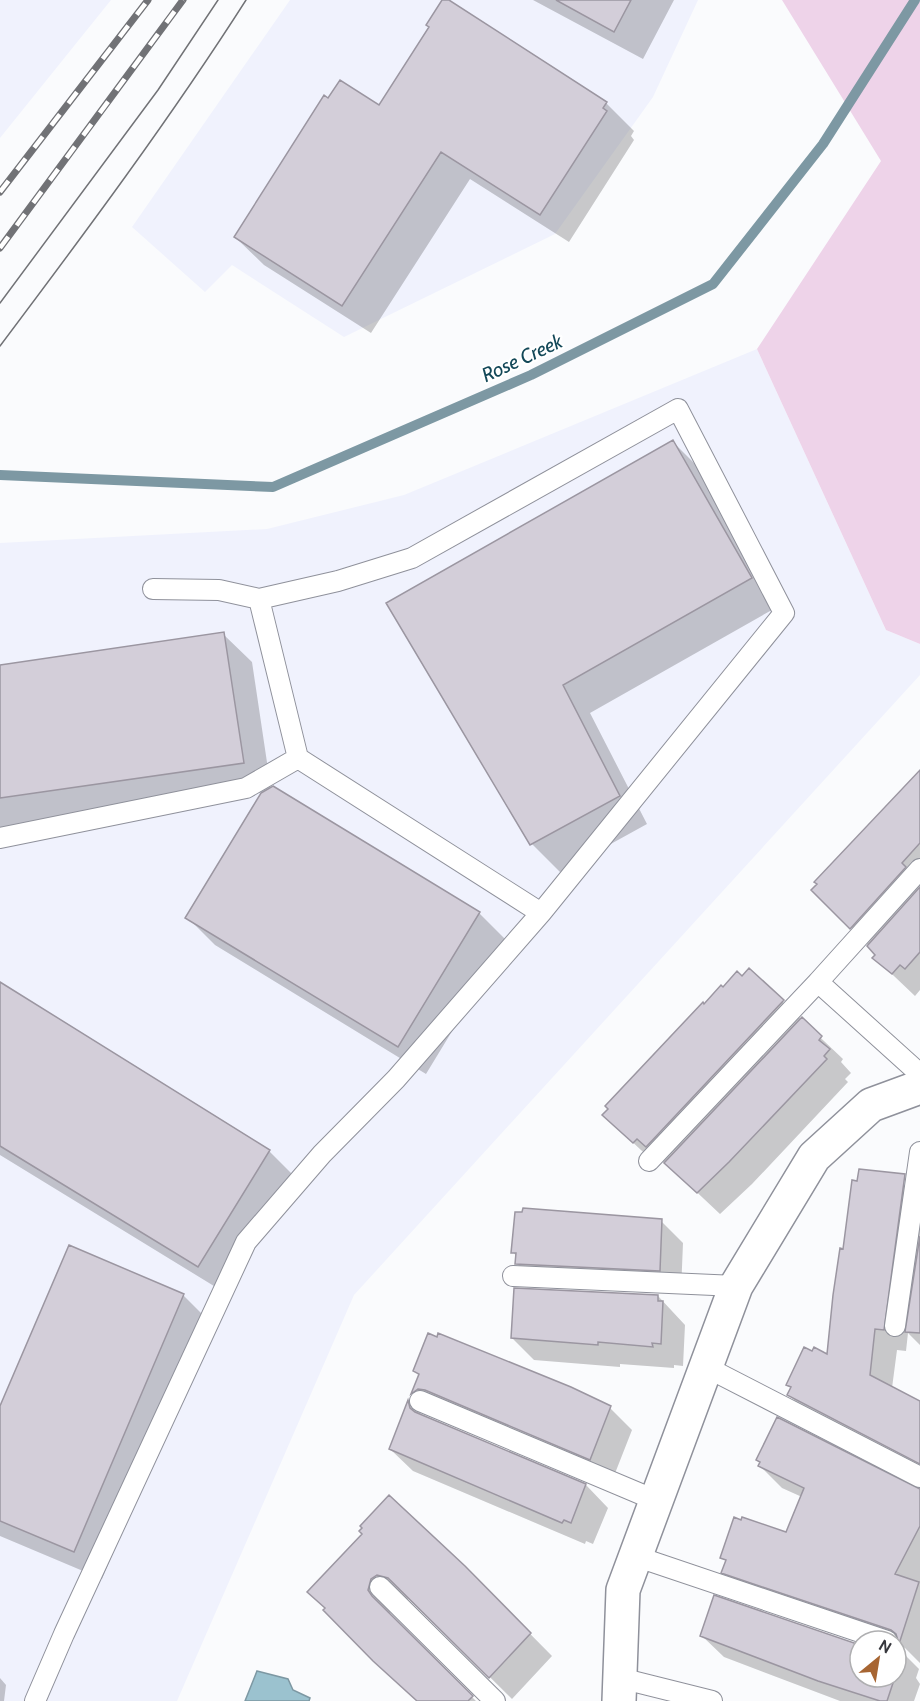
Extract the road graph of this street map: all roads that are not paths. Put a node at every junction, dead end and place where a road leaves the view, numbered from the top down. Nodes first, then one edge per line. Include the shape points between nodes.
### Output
1 (153, 589) dead end
2 (259, 599) junction
3 (298, 758) junction
4 (0, 838) edge
5 (920, 869) edge
6 (541, 913) junction
7 (818, 982) junction
8 (920, 1074) edge
9 (920, 1087) edge
10 (920, 1152) edge
11 (649, 1161) dead end
12 (513, 1276) dead end
13 (736, 1286) junction
14 (895, 1326) dead end
15 (706, 1367) junction
16 (420, 1401) dead end
17 (920, 1477) edge
18 (655, 1500) junction
19 (635, 1556) junction
20 (380, 1587) dead end
21 (851, 1629) edge
22 (619, 1689) edge
23 (670, 1695) edge
24 (35, 1701) edge
25 (495, 1701) edge
26 (712, 1701) edge

1 - 2 lane via 219,590
2 - 3 lane
2 - 6 lane via 338,581 412,558 678,409 784,613
3 - 4 lane via 246,788
3 - 6 lane
5 - 7 lane
6 - 24 lane via 246,1242
7 - 8 lane
7 - 11 lane
9 - 13 street via 871,1105 814,1158
10 - 14 lane
12 - 13 lane
13 - 15 street
15 - 17 lane
15 - 18 street
16 - 18 lane
18 - 19 street
19 - 21 lane
19 - 22 street via 623,1590
20 - 25 lane
22 - 23 lane
23 - 26 lane

